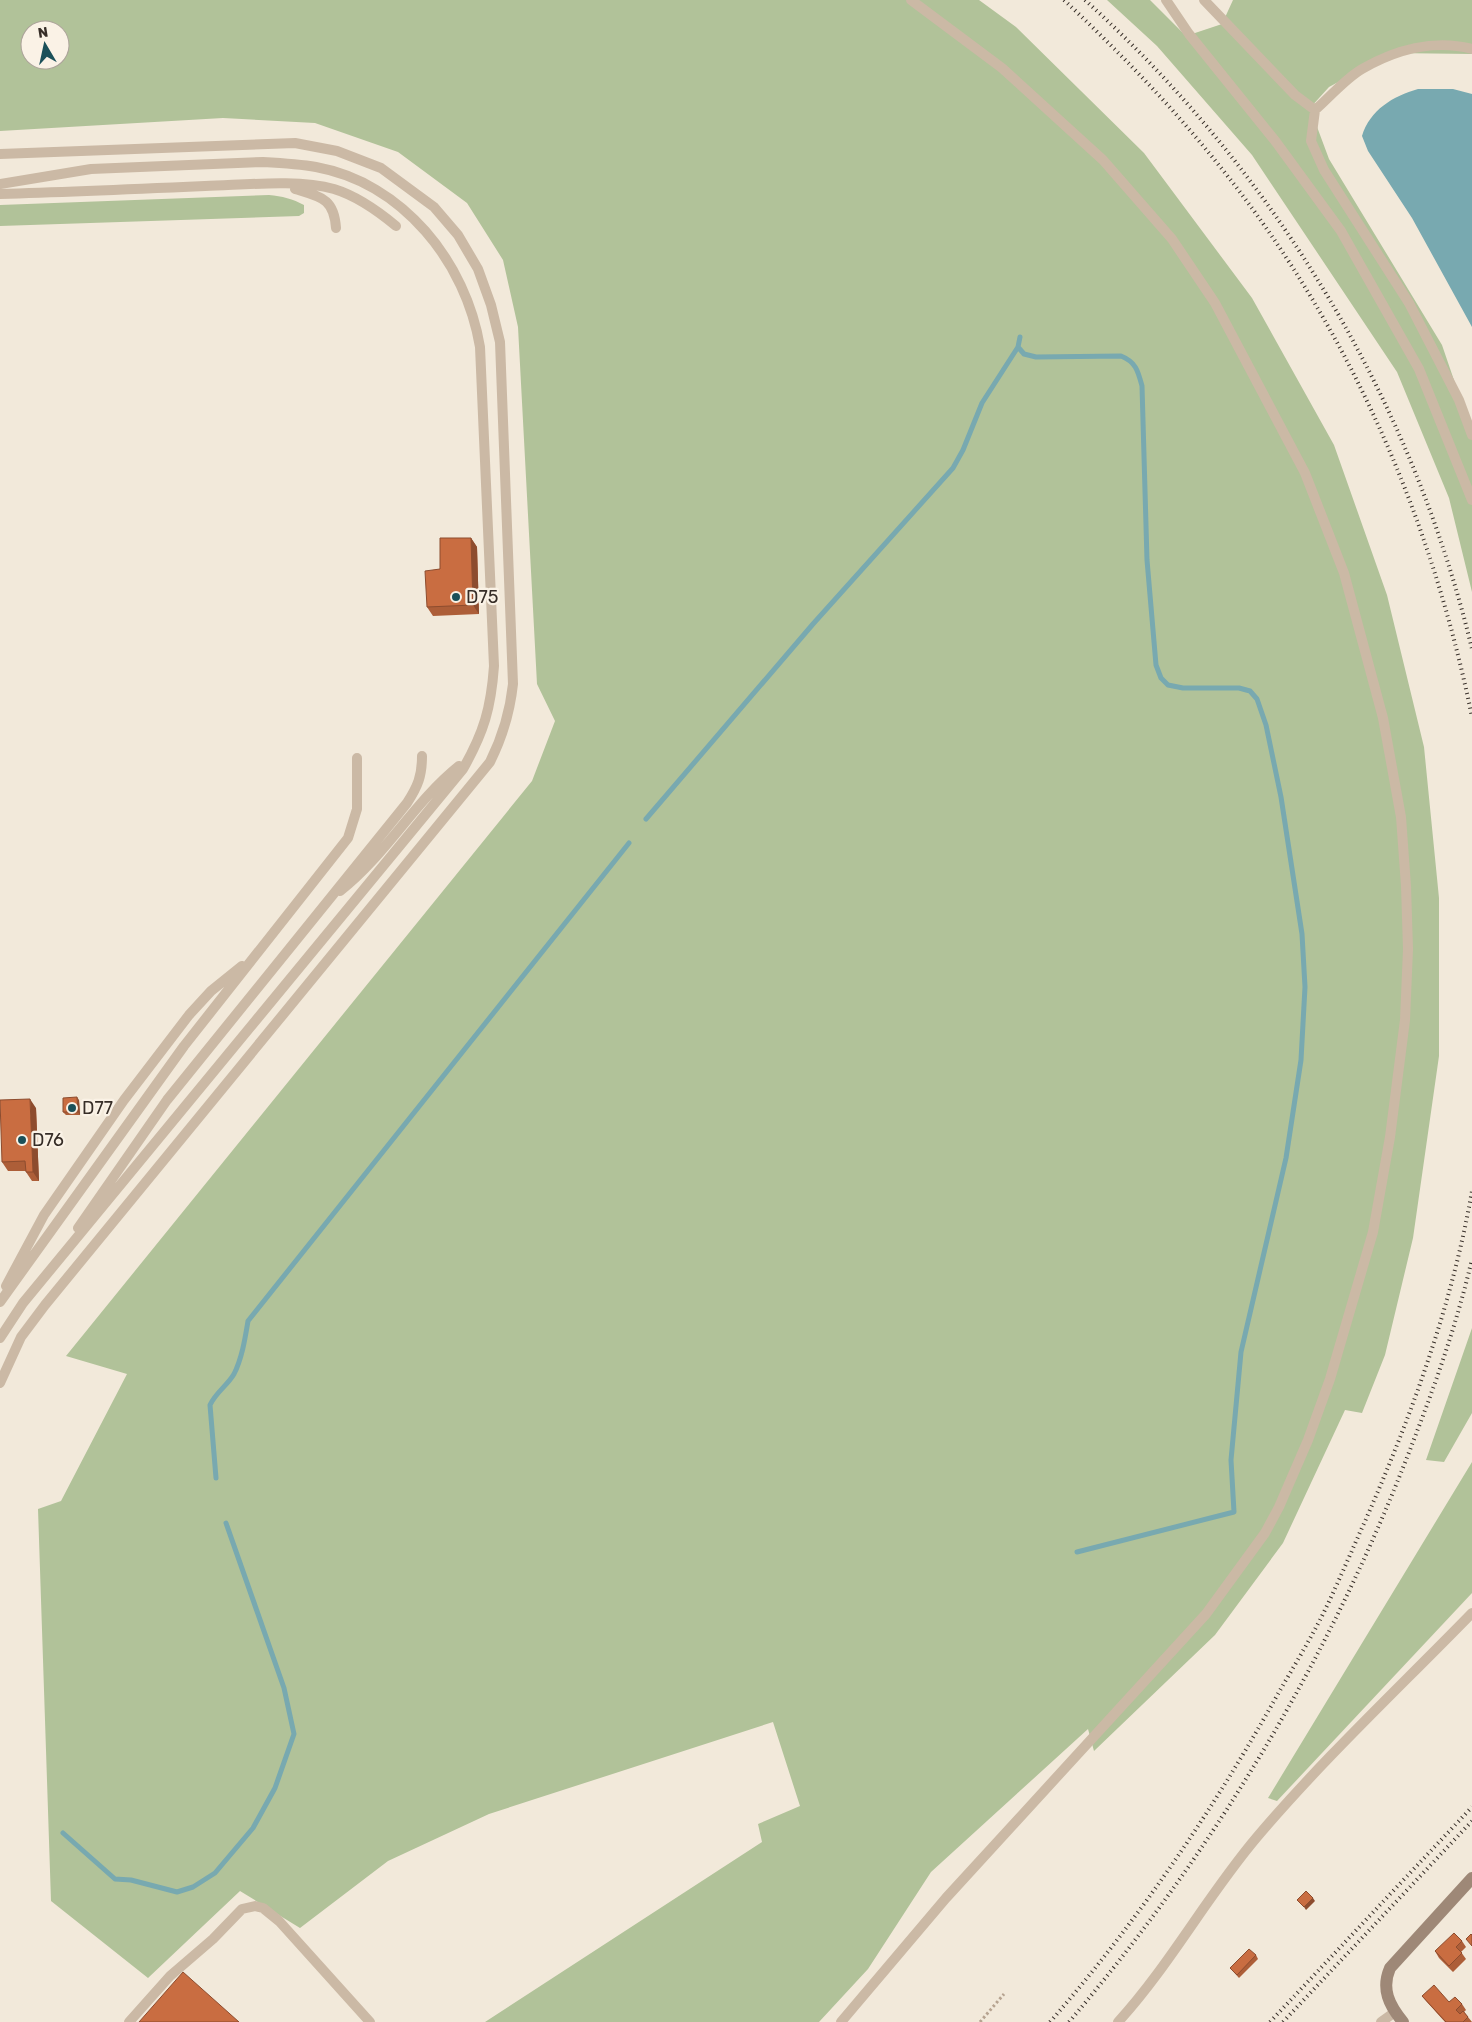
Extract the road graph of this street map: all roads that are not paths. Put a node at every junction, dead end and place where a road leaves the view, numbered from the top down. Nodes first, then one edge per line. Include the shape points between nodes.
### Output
1 (911, 0) edge
2 (1166, 0) edge
3 (1204, 0) edge
4 (1472, 49) edge
5 (1315, 110) junction
6 (0, 154) edge
7 (0, 184) edge
8 (280, 185) junction
9 (0, 194) edge
10 (396, 226) dead end
11 (336, 228) dead end
12 (1472, 435) edge
13 (1472, 500) edge
14 (422, 756) dead end
15 (357, 758) dead end
16 (468, 759) junction
17 (324, 904) junction
18 (253, 957) junction
19 (47, 1275) junction
20 (0, 1297) edge
21 (0, 1302) edge
22 (0, 1338) edge
23 (0, 1383) edge
24 (1472, 1613) edge
25 (1472, 1878) edge
26 (1395, 2012) junction
27 (130, 2022) edge
28 (370, 2022) edge
29 (841, 2022) edge
30 (1118, 2022) edge
31 (1381, 2022) edge
32 (1403, 2022) edge

1 - 29 lane via 1002,68 1103,160 1172,239 1215,303 1305,473 1344,573 1385,727 1401,817 1408,949 1405,1020 1396,1098 1373,1232 1330,1379 1279,1507 1265,1533 1206,1614 946,1898
2 - 13 lane via 1341,231 1419,369
3 - 5 lane via 1295,95
4 - 5 lane via 1437,44 1402,52 1360,70
5 - 12 lane via 1311,141 1324,170 1409,303 1459,400
6 - 23 lane via 295,143 338,151 381,168 434,207 458,235 478,270 492,305 500,342 513,684 510,712 490,762 45,1305 22,1337
7 - 16 lane via 91,168 263,162 318,167 367,185 390,198 425,230 443,252 458,277 476,325 480,346 494,666 487,718
8 - 9 lane
8 - 10 lane via 334,189 367,205
8 - 11 lane via 316,195 327,202 335,212
14 - 17 lane via 419,784 407,803
15 - 18 lane via 357,809 348,838
16 - 17 lane via 438,784 384,850
16 - 19 lane
17 - 19 lane via 167,1100
18 - 20 lane via 211,991 165,1044 44,1215
18 - 21 lane via 151,1090
19 - 22 lane
24 - 30 lane via 1306,1781 1256,1839 1167,1962
25 - 26 street via 1391,1965 1386,1988
26 - 31 lane
26 - 32 street
27 - 28 lane via 170,1976 214,1939 236,1914 248,1906 255,1906 263,1908 279,1921

